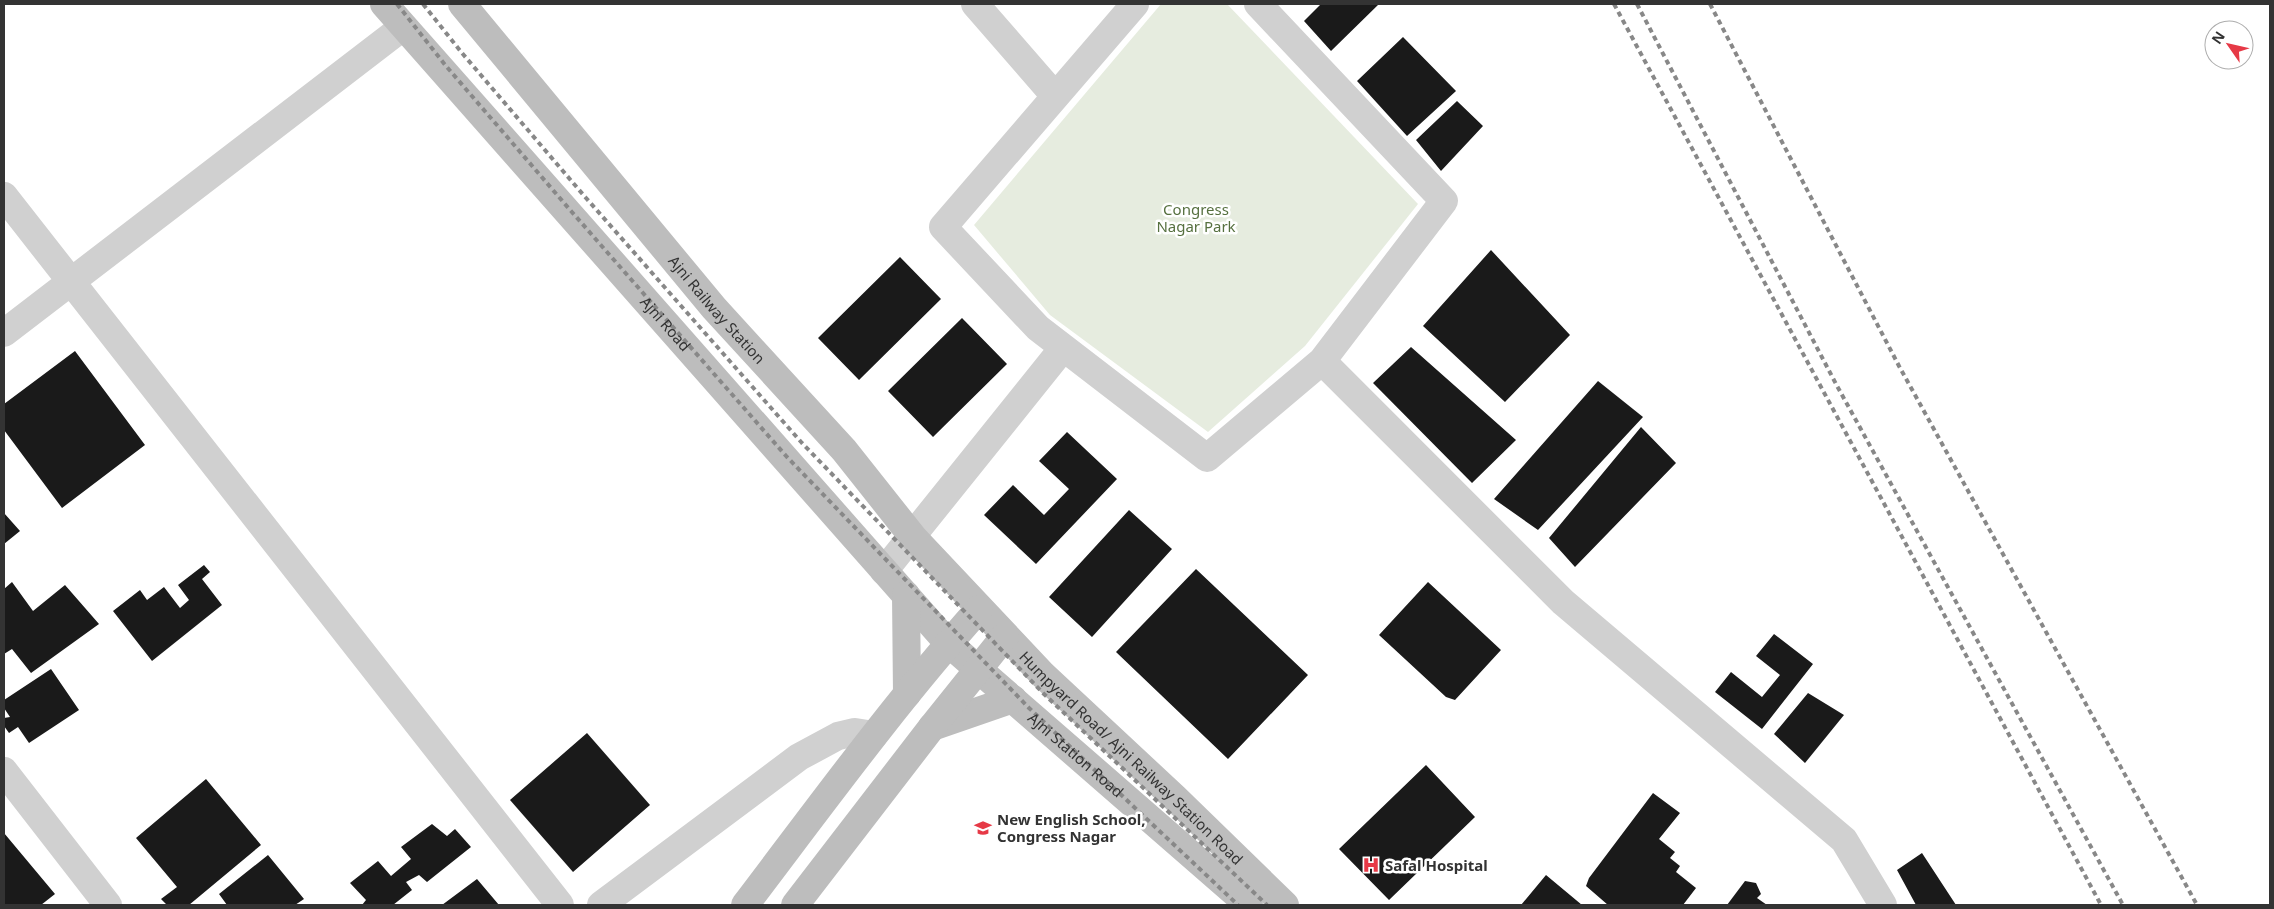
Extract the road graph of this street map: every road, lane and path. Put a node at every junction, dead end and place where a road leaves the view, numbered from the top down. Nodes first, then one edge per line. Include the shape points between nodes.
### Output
1 (384, 4) edge
2 (462, 4) edge
3 (975, 4) edge
4 (1135, 4) edge
5 (1258, 4) edge
6 (403, 27) junction
7 (1056, 96) junction
8 (4, 196) edge
9 (71, 283) junction
10 (4, 334) edge
11 (1063, 348) junction
12 (1322, 361) junction
13 (913, 537) junction
14 (884, 571) junction
15 (906, 595) junction
16 (979, 608) junction
17 (1005, 636) junction
18 (948, 643) junction
19 (978, 668) junction
20 (907, 694) junction
21 (1013, 699) junction
22 (932, 727) junction
23 (874, 735) junction
24 (4, 771) edge
25 (108, 905) edge
26 (560, 905) edge
27 (601, 905) edge
28 (745, 905) edge
29 (795, 905) edge
30 (1250, 905) edge
31 (1285, 905) edge
32 (1883, 905) edge

1 - 6 main road, Ajni Road
2 - 13 main road, Ajni Railway Station via 714,308 844,450
3 - 7 street
4 - 7 street
5 - 12 street via 1444,201
6 - 9 street
6 - 14 main road, Ajni Road
7 - 11 street via 943,227 1038,328
8 - 9 street
9 - 10 street
9 - 26 street
11 - 12 street via 1207,458
11 - 13 street
12 - 32 street via 1563,602 1844,840
13 - 14 street
13 - 16 main road, Ajni Railway Station
14 - 15 main road, Ajni Road
15 - 18 main road, Ajni Road
15 - 20 main road
16 - 17 main road, Humpyard Road/ Ajni Railway Station Road
16 - 18 main road
17 - 19 main road
17 - 31 main road, Humpyard Road/ Ajni Railway Station Road
18 - 19 main road, Ajni Station Road
18 - 20 main road
19 - 21 main road, Ajni Station Road
19 - 22 main road
20 - 23 main road
21 - 22 main road
21 - 30 main road, Ajni Station Road
22 - 29 main road
23 - 27 street via 855,732 838,736 799,757
23 - 28 main road
24 - 25 street

